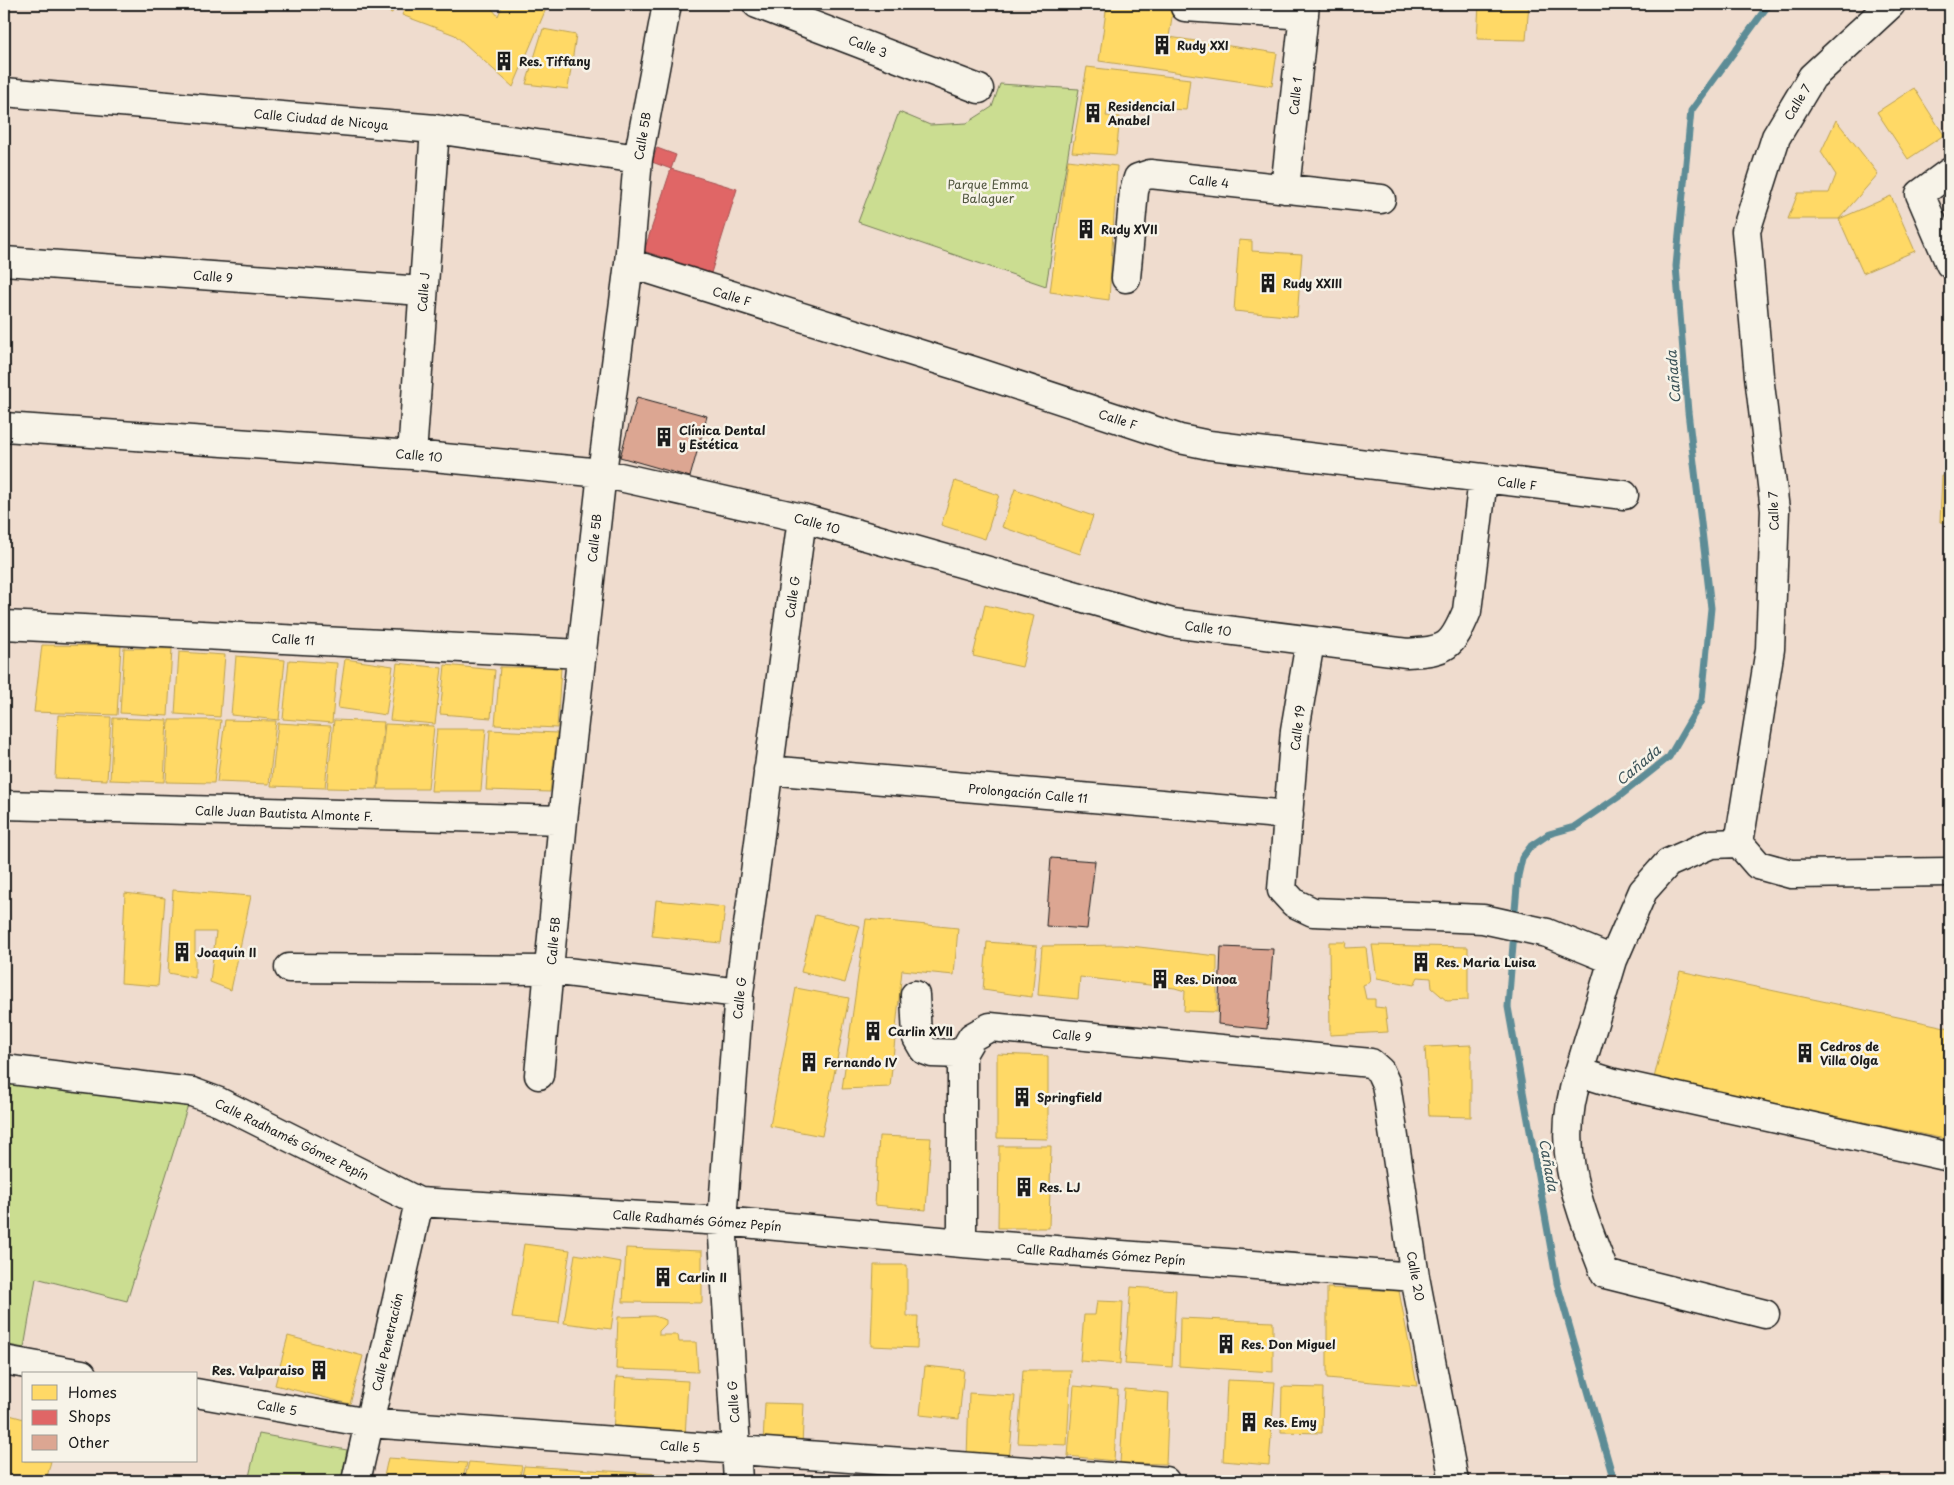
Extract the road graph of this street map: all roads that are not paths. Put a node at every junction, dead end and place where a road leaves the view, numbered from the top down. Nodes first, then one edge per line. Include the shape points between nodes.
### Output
1 (667, 4) edge
2 (757, 4) edge
3 (1891, 4) edge
4 (1185, 7) dead end
5 (1305, 9) edge
6 (979, 89) dead end
7 (4, 92) edge
8 (435, 129) junction
9 (638, 159) junction
10 (1950, 172) edge
11 (1285, 189) junction
12 (1381, 198) dead end
13 (4, 261) edge
14 (629, 263) junction
15 (1950, 264) edge
16 (1126, 278) dead end
17 (422, 292) junction
18 (4, 427) edge
19 (412, 454) junction
20 (602, 473) junction
21 (1483, 479) junction
22 (1624, 496) dead end
23 (802, 518) junction
24 (4, 625) edge
25 (1310, 642) junction
26 (582, 654) junction
27 (768, 770) junction
28 (4, 805) edge
29 (1289, 815) junction
30 (563, 820) junction
31 (1739, 843) junction
32 (1950, 872) edge
33 (1613, 960) junction
34 (289, 968) dead end
35 (550, 970) junction
36 (739, 993) junction
37 (915, 995) dead end
38 (962, 1054) junction
39 (4, 1069) edge
40 (1380, 1071) joint
41 (1578, 1072) junction
42 (538, 1075) dead end
43 (1950, 1157) edge
44 (420, 1202) junction
45 (722, 1221) junction
46 (962, 1243) junction
47 (1415, 1278) junction
48 (1765, 1314) dead end
49 (4, 1360) edge
50 (71, 1372) edge
51 (198, 1393) edge
52 (370, 1423) junction
53 (736, 1450) junction
54 (955, 1474) edge
55 (356, 1481) edge
56 (738, 1481) edge
57 (1165, 1481) edge
58 (1454, 1481) edge

1 - 9 street, Calle 5B
2 - 6 street, Calle 3
3 - 31 street, Calle 7 via 1812,77 1776,137 1746,231 1775,510 1770,649
4 - 5 street
5 - 11 street, Calle 1
7 - 8 street, Calle Ciudad de Nicoya
8 - 9 street, Calle Ciudad de Nicoya
8 - 17 street, Calle J
9 - 14 street, Calle 5B
10 - 15 street via 1920,194
11 - 12 street, Calle 4
11 - 16 street, Calle 4 via 1150,174 1138,178
13 - 17 street, Calle 9
14 - 20 street, Calle 5B
14 - 21 street, Calle F via 1180,439
17 - 19 street, Calle J
18 - 19 street, Calle 10
19 - 20 street, Calle 10
20 - 23 street, Calle 10
20 - 26 street, Calle 5B
21 - 22 street, Calle F
21 - 25 street, Calle 10 via 1467,611 1449,645 1428,652 1407,653
23 - 25 street, Calle 10 via 1172,623
23 - 27 street, Calle G
24 - 26 street, Calle 11
25 - 29 street, Calle 19 via 1295,730
26 - 30 street, Calle 5B
27 - 29 street, Prolongación Calle 11
27 - 36 street, Calle G
28 - 30 street, Calle Juan Bautista Almonte F.
29 - 33 street, Calle 19 via 1282,890 1294,903 1313,912 1483,919 1547,933
30 - 35 street, Calle 5B
31 - 32 street via 1758,865 1791,874
31 - 33 street via 1710,844 1668,863 1643,891
33 - 41 street
34 - 35 street
35 - 36 street
35 - 42 street, Calle 5B
36 - 45 street, Calle G
37 - 38 street via 917,1038 924,1050
38 - 40 street, Calle 9 via 972,1037 990,1027 1371,1063
38 - 46 street
39 - 44 street, Calle Radhamés Gómez Pepín via 192,1092 219,1102
40 - 47 street, Calle 20 via 1386,1084
41 - 43 street
41 - 48 street via 1571,1094 1567,1151 1575,1194 1605,1274
44 - 45 street, Calle Radhamés Gómez Pepín
44 - 52 street, Calle Penetración
45 - 46 street, Calle Radhamés Gómez Pepín
45 - 53 street, Calle G
46 - 47 street, Calle Radhamés Gómez Pepín
47 - 58 street, Calle 20
49 - 50 street
51 - 52 street, Calle 5
52 - 53 street, Calle 5
52 - 55 street, Calle Penetración
53 - 54 street, Calle 5
53 - 56 street, Calle G
54 - 57 street, Calle 5

